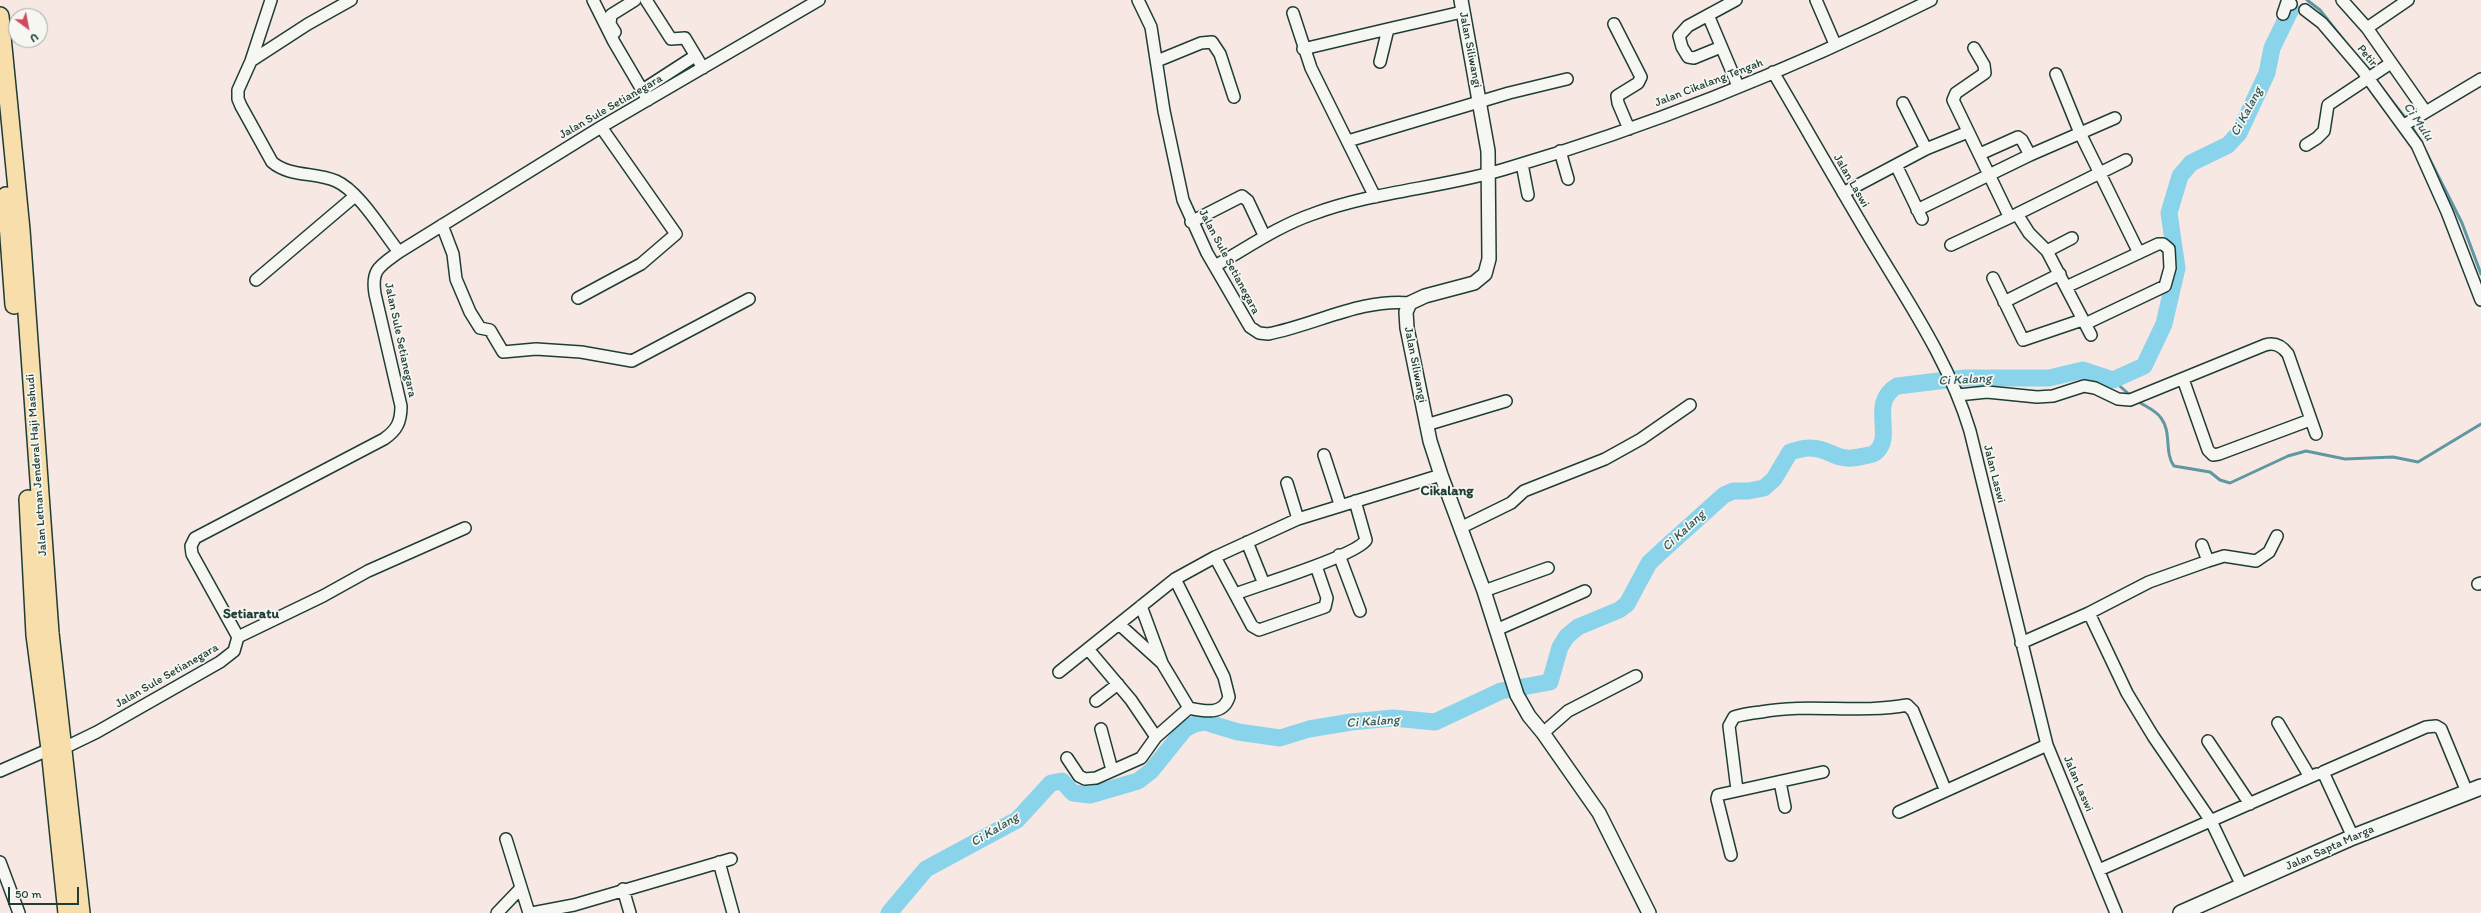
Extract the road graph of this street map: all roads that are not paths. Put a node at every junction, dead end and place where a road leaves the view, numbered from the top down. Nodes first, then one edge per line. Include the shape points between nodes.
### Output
1 (271, 0) edge
2 (351, 0) edge
3 (593, 0) edge
4 (635, 0) edge
5 (646, 0) edge
6 (818, 0) edge
7 (1138, 0) edge
8 (1736, 0) edge
9 (1816, 0) edge
10 (1931, 0) edge
11 (2342, 0) edge
12 (2408, 0) edge
13 (2286, 2) edge
14 (1461, 6) edge
15 (2305, 10) dead end
16 (1293, 13) dead end
17 (2284, 14) dead end
18 (1708, 15) junction
19 (0, 16) edge
20 (1614, 24) dead end
21 (2367, 28) junction
22 (1388, 29) junction
23 (1835, 44) junction
24 (1721, 47) junction
25 (1974, 48) dead end
26 (1303, 49) junction
27 (695, 56) junction
28 (251, 61) junction
29 (1157, 61) junction
30 (1380, 62) dead end
31 (633, 63) dead end
32 (2391, 63) junction
33 (702, 68) junction
34 (1773, 72) junction
35 (2056, 74) dead end
36 (2372, 76) junction
37 (1567, 79) dead end
38 (2481, 79) edge
39 (1738, 86) junction
40 (644, 89) dead end
41 (1234, 97) dead end
42 (648, 100) junction
43 (1480, 102) junction
44 (1903, 103) dead end
45 (2425, 111) junction
46 (2115, 118) dead end
47 (2408, 122) junction
48 (0, 127) edge
49 (601, 127) junction
50 (1629, 129) junction
51 (1968, 132) junction
52 (2080, 133) junction
53 (1348, 141) junction
54 (2306, 145) dead end
55 (1926, 149) junction
56 (1560, 151) junction
57 (1980, 154) junction
58 (2030, 155) junction
59 (2126, 160) dead end
60 (1522, 164) junction
61 (1896, 165) junction
62 (1490, 173) junction
63 (2101, 173) junction
64 (1989, 176) junction
65 (1568, 180) dead end
66 (1843, 193) junction
67 (1528, 195) dead end
68 (355, 196) junction
69 (1375, 197) junction
70 (2013, 215) junction
71 (1191, 222) junction
72 (442, 225) junction
73 (1264, 235) junction
74 (2072, 238) dead end
75 (1951, 245) dead end
76 (2047, 251) junction
77 (399, 252) junction
78 (2139, 253) junction
79 (1215, 266) junction
80 (2060, 274) junction
81 (1993, 278) dead end
82 (256, 280) dead end
83 (2066, 287) junction
84 (578, 298) dead end
85 (749, 299) dead end
86 (2481, 300) edge
87 (2004, 302) junction
88 (1410, 303) junction
89 (2084, 322) junction
90 (2091, 335) dead end
91 (2183, 379) junction
92 (1957, 392) junction
93 (1506, 401) dead end
94 (1690, 405) dead end
95 (2310, 420) junction
96 (1426, 425) junction
97 (2316, 434) dead end
98 (1324, 455) dead end
99 (1440, 475) junction
100 (1287, 484) dead end
101 (1355, 501) junction
102 (1340, 504) junction
103 (1298, 519) junction
104 (465, 528) dead end
105 (1460, 528) junction
106 (2277, 536) dead end
107 (1247, 542) junction
108 (2202, 545) dead end
109 (1339, 555) junction
110 (1215, 557) junction
111 (2208, 561) junction
112 (1316, 566) junction
113 (1548, 568) dead end
114 (1175, 580) junction
115 (1264, 584) junction
116 (1484, 591) junction
117 (1585, 591) dead end
118 (1235, 594) junction
119 (1141, 606) junction
120 (1360, 611) dead end
121 (2089, 613) junction
122 (1120, 625) junction
123 (1496, 630) junction
124 (43, 634) junction
125 (238, 637) junction
126 (2021, 643) junction
127 (1088, 649) junction
128 (1162, 663) junction
129 (1059, 672) dead end
130 (1636, 676) dead end
131 (1118, 684) junction
132 (1096, 701) dead end
133 (1188, 708) junction
134 (2278, 723) dead end
135 (1101, 729) dead end
136 (1543, 733) junction
137 (1156, 737) junction
138 (2208, 741) dead end
139 (2047, 745) junction
140 (57, 748) junction
141 (1067, 758) dead end
142 (1112, 770) junction
143 (0, 771) edge
144 (1823, 772) dead end
145 (2323, 772) junction
146 (2310, 777) junction
147 (1780, 782) junction
148 (1945, 789) junction
149 (1737, 790) junction
150 (2474, 790) edge
151 (2250, 804) junction
152 (1785, 807) dead end
153 (1899, 812) dead end
154 (2211, 821) junction
155 (2353, 837) junction
156 (506, 839) dead end
157 (1731, 855) dead end
158 (68, 858) junction
159 (731, 859) dead end
160 (0, 862) edge
161 (719, 862) junction
162 (2099, 870) junction
163 (2242, 886) junction
164 (520, 889) junction
165 (623, 889) junction
166 (575, 909) edge
167 (19, 913) edge
168 (67, 913) edge
169 (81, 913) edge
170 (498, 913) edge
171 (529, 913) edge
172 (532, 913) edge
173 (630, 913) edge
174 (733, 913) edge
175 (1649, 913) edge
176 (2116, 913) edge
177 (2181, 913) edge

1 - 28 street
2 - 28 street
3 - 42 street
4 - 31 street via 615,11 610,19 610,24
5 - 27 street via 671,39 685,38
6 - 33 street, Jalan Sule Setianegara
7 - 29 street, Jalan Sule Setianegara via 1149,20
8 - 18 street
9 - 23 street
10 - 23 street, Jalan Cikalang Tengah
11 - 21 street
12 - 21 street
13 - 17 street
14 - 22 street
14 - 43 street, Jalan Siliwangi
15 - 36 street, Petir via 2322,23
16 - 26 street
18 - 24 street
18 - 24 street via 1682,30 1679,39 1682,47 1686,56 1691,58
19 - 124 main road, Jalan Letnan Jenderal Haji Mashudi via 21,230
20 - 50 street via 1641,77 1638,83 1617,96
21 - 32 street
22 - 26 street
22 - 30 street
23 - 34 street, Jalan Cikalang Tengah
24 - 39 street
25 - 51 street via 1984,65 1985,73 1956,93 1953,98
26 - 53 street
27 - 33 street
27 - 40 street
28 - 68 street via 238,90 238,99 272,162 285,170 333,180
29 - 41 street via 1212,42 1218,51
29 - 71 street, Jalan Sule Setianegara via 1175,167
32 - 36 street
32 - 45 street
33 - 42 street, Jalan Sule Setianegara
34 - 39 street, Jalan Cikalang Tengah
34 - 66 street, Jalan Laswi
35 - 52 street
36 - 47 street, Petir
36 - 54 street via 2328,104 2325,128 2319,137
37 - 43 street
38 - 45 street
39 - 50 street, Jalan Cikalang Tengah
42 - 49 street, Jalan Sule Setianegara
43 - 53 street
43 - 62 street, Jalan Siliwangi
44 - 55 street
45 - 47 street
46 - 52 street
47 - 86 street, Petir
48 - 124 main road, Jalan Letnan Jenderal Haji Mashudi
49 - 72 street, Jalan Sule Setianegara
49 - 84 street via 676,234 640,264
50 - 56 street, Jalan Cikalang Tengah
51 - 55 street
51 - 57 street
52 - 58 street
52 - 63 street
53 - 69 street
55 - 61 street
56 - 60 street, Jalan Cikalang Tengah
56 - 65 street
57 - 58 street via 2018,138 2022,140
57 - 64 street
58 - 64 street
59 - 63 street
60 - 62 street, Jalan Cikalang Tengah
60 - 67 street
61 - 64 street via 1919,214
61 - 66 street
62 - 69 street, Jalan Cikalang Tengah
62 - 88 street, Jalan Siliwangi via 1490,248 1485,274 1474,283 1425,296
63 - 70 street
63 - 78 street
64 - 70 street
66 - 92 street, Jalan Laswi via 1925,330
68 - 77 street
68 - 82 street
69 - 73 street, Jalan Cikalang Tengah via 1314,213
70 - 75 street
70 - 76 street
71 - 73 street via 1242,196 1248,201
71 - 79 street, Jalan Sule Setianegara
72 - 77 street, Jalan Sule Setianegara
72 - 85 street via 453,254 456,279 470,312 480,328 490,330 505,352 536,348 581,352 632,361
73 - 79 street, Jalan Cikalang Tengah via 1252,245
74 - 76 street
76 - 80 street
77 - 125 street, Jalan Sule Setianegara via 375,272 373,281 401,406 400,422 396,430 384,439 197,536 192,542 194,557
78 - 83 street
78 - 89 street via 2161,244 2167,247 2171,256 2165,286
79 - 88 street, Jalan Sule Setianegara via 1247,324 1262,334 1372,304 1391,301
80 - 83 street
80 - 87 street
81 - 87 street
83 - 89 street
87 - 89 street via 2023,340
88 - 96 street, Jalan Siliwangi via 1406,312 1407,328
89 - 90 street
91 - 92 street via 2134,398 2118,399 2095,388 2084,386 2053,396 2037,397
91 - 95 street via 2265,345 2278,345 2288,354
91 - 95 street via 2208,450 2213,454
92 - 126 street, Jalan Laswi via 1970,431
93 - 96 street
94 - 105 street via 1641,439 1605,459 1524,491 1511,503
95 - 97 street
96 - 99 street, Jalan Siliwangi
98 - 102 street
99 - 101 street
99 - 105 street, Jalan Siliwangi
100 - 103 street
101 - 102 street
101 - 109 street via 1366,540 1362,545
102 - 103 street
103 - 107 street
104 - 125 street via 368,570
105 - 116 street, Jalan Siliwangi
106 - 111 street via 2269,552 2256,561 2224,556
107 - 110 street
107 - 115 street
108 - 111 street
109 - 112 street
109 - 120 street
110 - 114 street
110 - 118 street
111 - 121 street via 2149,582
112 - 115 street
112 - 118 street via 1326,592 1326,605 1267,629 1259,630 1254,627
113 - 116 street
114 - 119 street
114 - 133 street via 1224,677 1229,693 1226,704 1216,711 1206,712
115 - 118 street
116 - 123 street, Jalan Siliwangi
117 - 123 street
119 - 122 street
119 - 128 street
121 - 126 street
121 - 154 street via 2136,708
122 - 127 street
122 - 128 street
123 - 136 street, Jalan Siliwangi via 1516,693 1528,716
124 - 140 main road, Jalan Letnan Jenderal Haji Mashudi
125 - 140 street, Jalan Sule Setianegara via 234,651 220,662 97,732
126 - 139 street, Jalan Laswi
127 - 129 street
127 - 131 street
128 - 133 street
130 - 136 street via 1568,711
131 - 132 street
131 - 137 street
133 - 137 street
134 - 146 street
135 - 142 street
136 - 175 street, Jalan Siliwangi via 1604,822
137 - 142 street via 1141,758
138 - 151 street
139 - 148 street
139 - 162 street, Jalan Laswi
140 - 143 street, Jalan Sule Setianegara
140 - 158 main road, Jalan Letnan Jenderal Haji Mashudi
141 - 142 street via 1075,772 1085,779 1105,776
144 - 147 street
145 - 146 street
145 - 150 street via 2426,727 2436,726 2441,729
145 - 155 street
146 - 151 street
147 - 149 street
147 - 152 street
148 - 149 street via 1913,711 1907,705 1876,709 1777,709 1734,718 1729,726
148 - 153 street
149 - 157 street via 1720,794 1716,799
150 - 155 main road, Jalan Sapta Marga
151 - 154 street
154 - 162 street
154 - 163 street
155 - 163 main road, Jalan Sapta Marga
156 - 164 street
158 - 168 main road, Jalan Letnan Jenderal Haji Mashudi
158 - 169 main road, Jalan Letnan Jenderal Haji Mashudi
159 - 161 street
160 - 167 street
161 - 165 street
161 - 174 street
162 - 176 street, Jalan Laswi
163 - 177 main road, Jalan Sapta Marga
164 - 170 street
164 - 171 street
165 - 166 street
165 - 173 street
166 - 172 street

